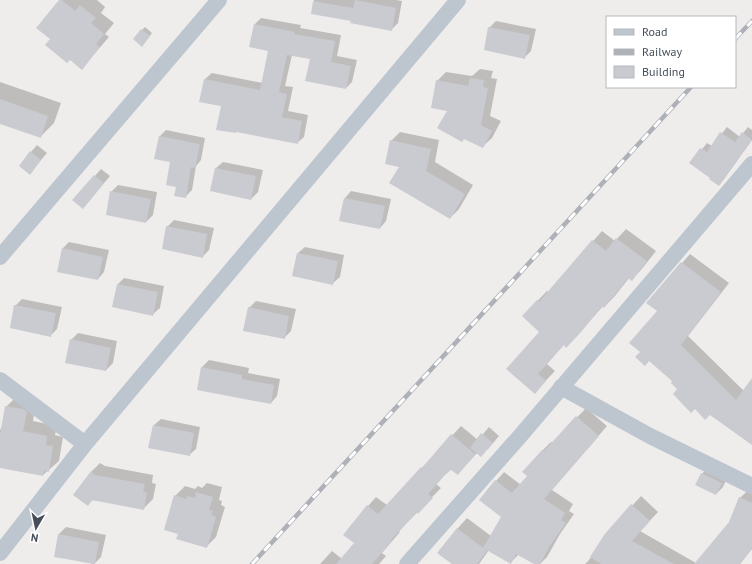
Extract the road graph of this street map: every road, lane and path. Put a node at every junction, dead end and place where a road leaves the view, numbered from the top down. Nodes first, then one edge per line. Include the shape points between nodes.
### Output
1 (219, 0) edge
2 (458, 0) edge
3 (752, 164) edge
4 (0, 256) edge
5 (0, 380) edge
6 (561, 387) junction
7 (85, 444) junction
8 (752, 486) edge
9 (0, 552) edge
10 (407, 564) edge

1 - 4 street
2 - 7 street
3 - 6 street
5 - 7 street
6 - 8 street via 650,436
6 - 10 street
7 - 9 street

